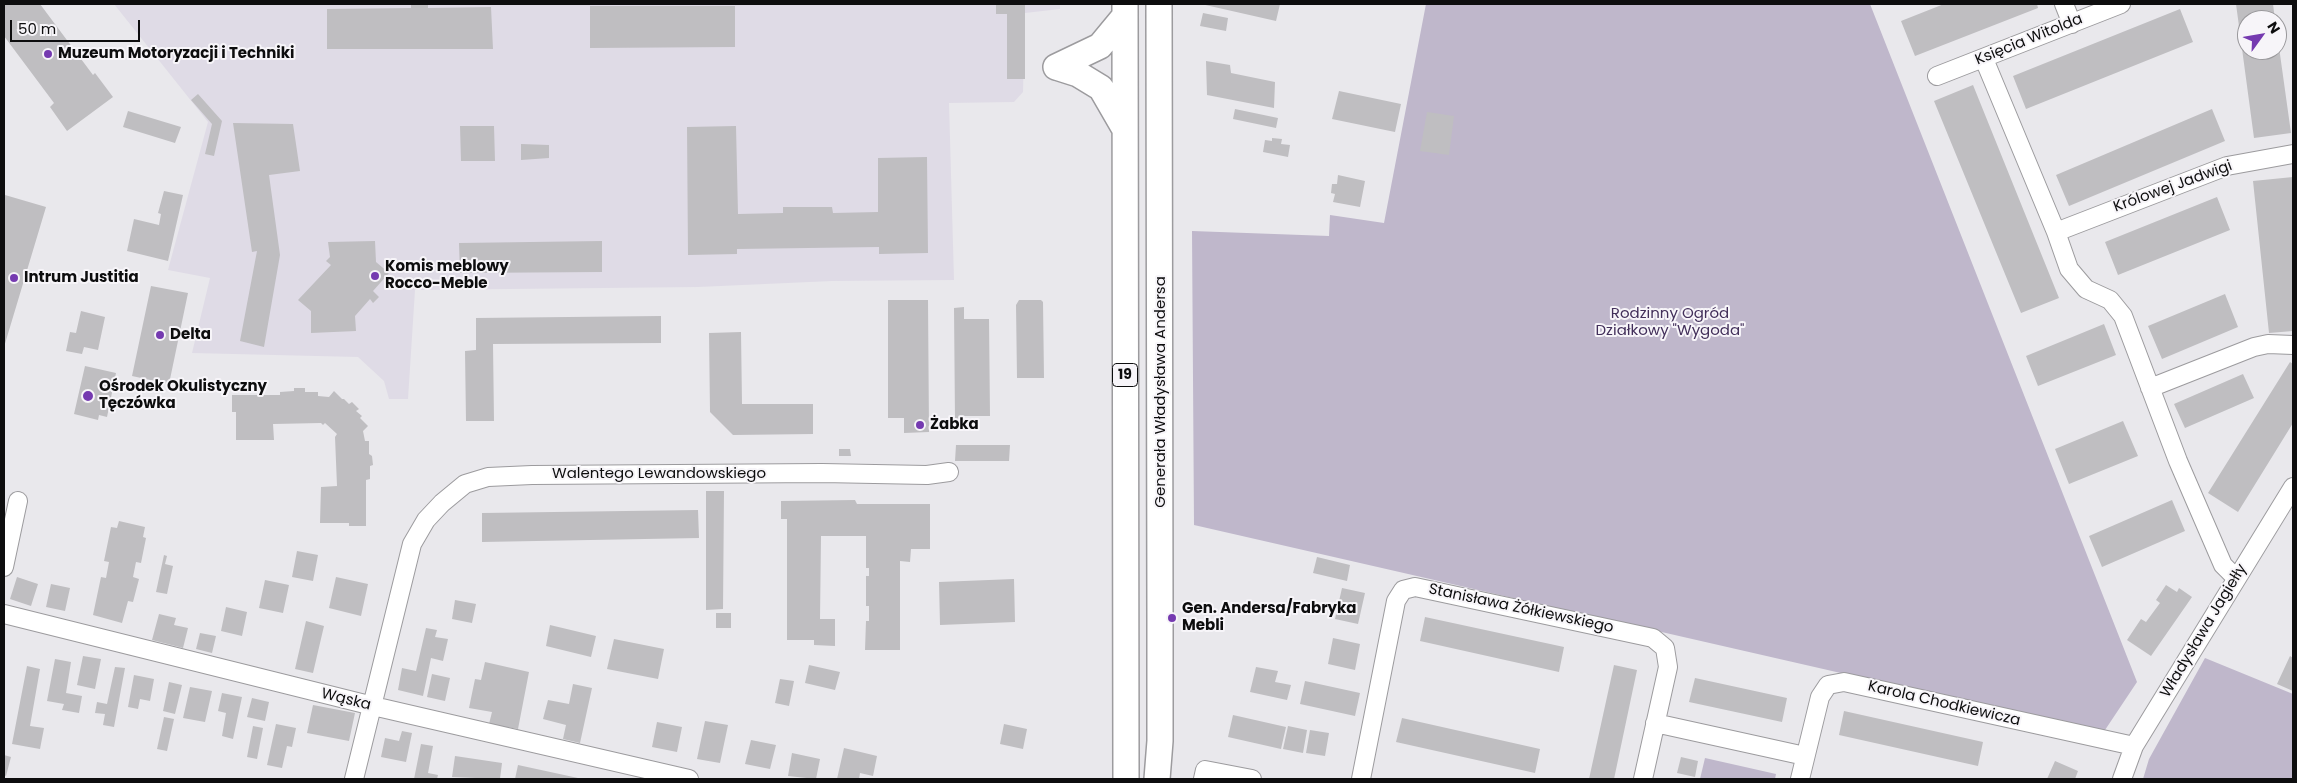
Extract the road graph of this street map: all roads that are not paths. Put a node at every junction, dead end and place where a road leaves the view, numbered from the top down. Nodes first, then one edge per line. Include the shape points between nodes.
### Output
1 (1159, 4) edge
2 (2064, 4) edge
3 (2121, 4) edge
4 (1124, 10) edge
5 (2072, 24) junction
6 (1984, 59) junction
7 (1937, 76) dead end
8 (1124, 130) junction
9 (2293, 154) edge
10 (2056, 232) junction
11 (2293, 345) edge
12 (2150, 388) junction
13 (949, 472) dead end
14 (2293, 487) edge
15 (18, 501) dead end
16 (4, 567) edge
17 (2236, 578) junction
18 (4, 614) edge
19 (372, 706) junction
20 (1655, 723) junction
21 (1160, 740) junction
22 (2134, 746) junction
23 (1805, 756) junction
24 (354, 779) edge
25 (689, 779) edge
26 (1126, 779) edge
27 (1158, 779) edge
28 (1163, 779) edge
29 (1203, 779) edge
30 (1252, 779) edge
31 (1362, 779) edge
32 (1643, 779) edge
33 (1800, 779) edge
34 (2122, 779) edge

1 - 21 highway, Generała Władysława Andersa
2 - 5 street
3 - 5 street, Księcia Witolda
4 - 8 highway, 19
4 - 8 highway via 1100,46 1056,66 1102,88
5 - 6 street, Księcia Witolda
6 - 7 street, Księcia Witolda
6 - 10 street
8 - 26 highway, 19
9 - 10 street, Królowej Jadwigi via 2227,166
10 - 12 street via 2069,269 2078,281 2086,289 2110,300 2123,316
11 - 12 street via 2254,347
12 - 17 street via 2223,565
13 - 19 street, Walentego Lewandowskiego via 927,476 822,473 488,477 465,484 426,520 414,539
14 - 17 street, Władysława Jagiełły
15 - 16 street
17 - 22 street, Władysława Jagiełły
18 - 19 street, Wąska
19 - 24 street, Walentego Lewandowskiego
19 - 25 street, Wąska
20 - 23 street
20 - 31 street, Stanisława Żółkiewskiego via 1668,667 1665,648 1653,638 1415,587 1403,590 1396,601
20 - 32 street, Stanisława Żółkiewskiego
21 - 27 highway, Generała Władysława Andersa
21 - 28 highway
22 - 23 street, Karola Chodkiewicza via 1844,682 1828,686 1820,697
22 - 34 street, Władysława Jagiełły
23 - 33 street, Karola Chodkiewicza
29 - 30 street via 1205,770

